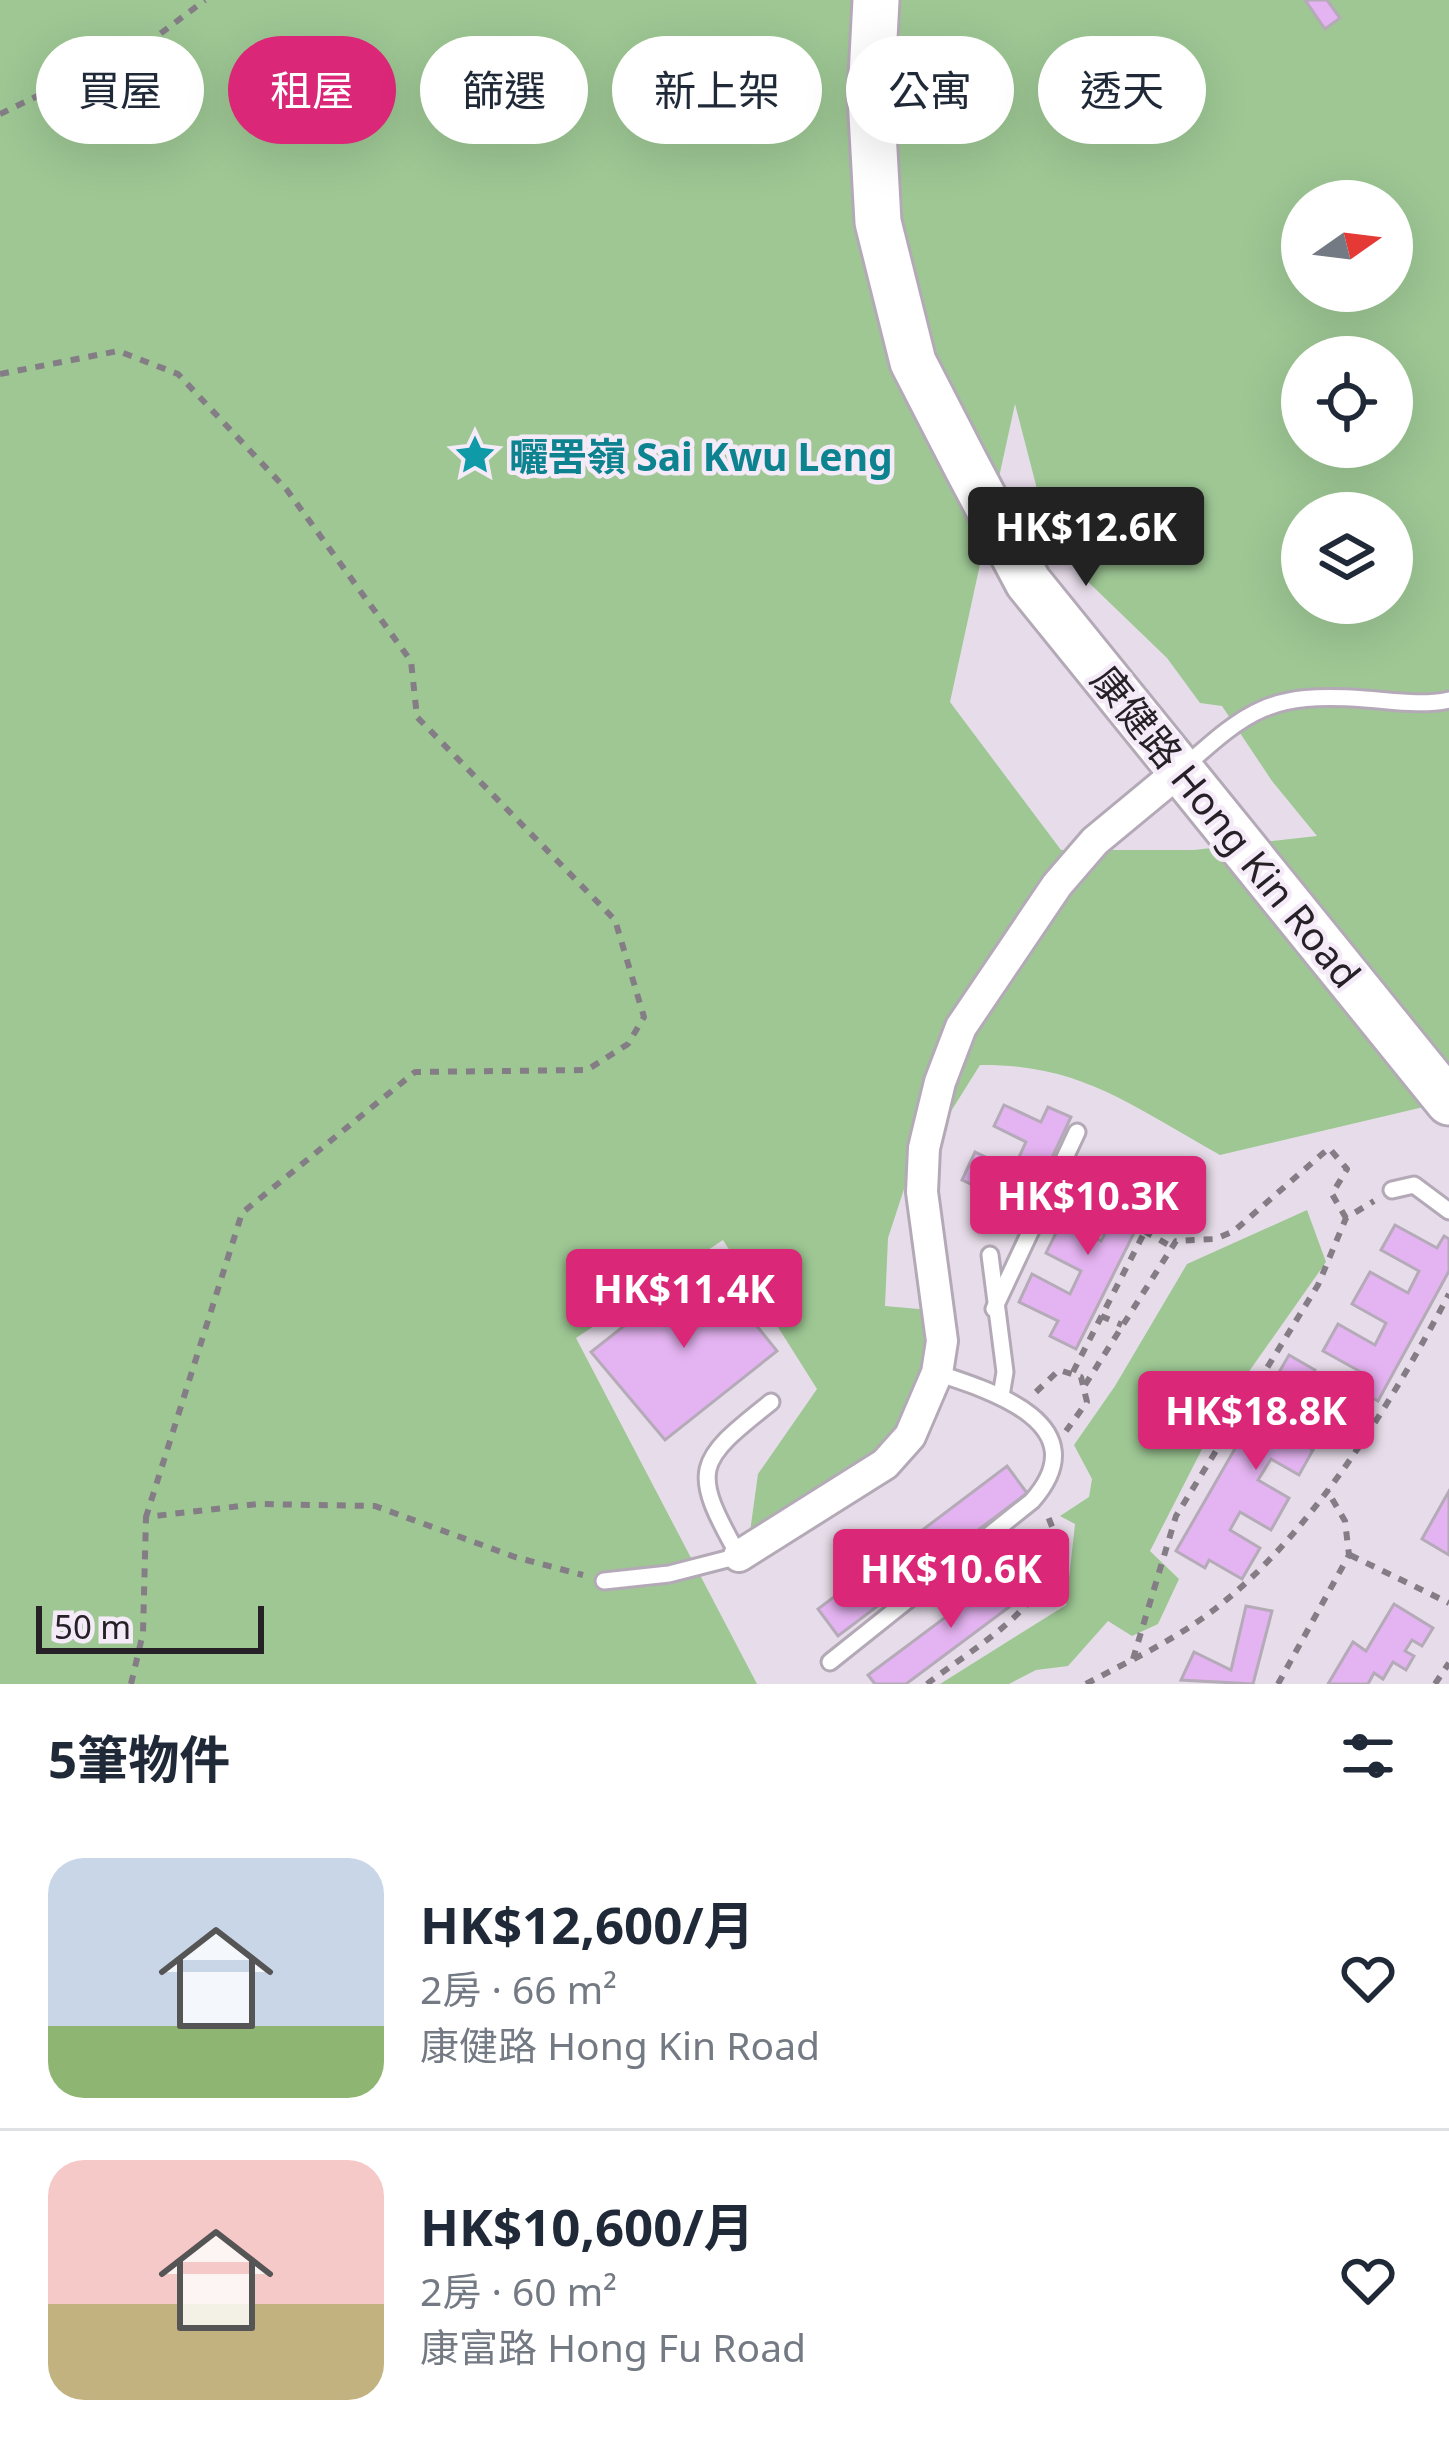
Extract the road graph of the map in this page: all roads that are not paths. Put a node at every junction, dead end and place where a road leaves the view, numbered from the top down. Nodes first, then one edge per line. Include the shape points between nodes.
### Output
1 (876, 0) edge
2 (1449, 700) edge
3 (1182, 769) junction
4 (1449, 1102) edge
5 (1078, 1132) dead end
6 (1392, 1190) road end
7 (1449, 1210) edge
8 (990, 1255) dead end
9 (994, 1309) junction
10 (937, 1372) junction
11 (1001, 1396) junction
12 (771, 1402) dead end
13 (739, 1556) junction
14 (604, 1581) road end
15 (830, 1662) dead end

1 - 3 street, 康健路 Hong Kin Road via 878,222 913,362 1028,582
2 - 3 lane via 1262,706
3 - 4 street, 康健路 Hong Kin Road
3 - 10 street via 1095,841 1057,885 961,1027 924,1148 922,1192 942,1312
5 - 9 lane
6 - 7 lane via 1414,1185
8 - 9 lane
9 - 11 lane
10 - 11 lane
10 - 13 street via 898,1452
11 - 15 lane via 1035,1415 1048,1435 1050,1473 1037,1496
12 - 13 lane via 720,1442 707,1466 711,1502
13 - 14 lane

